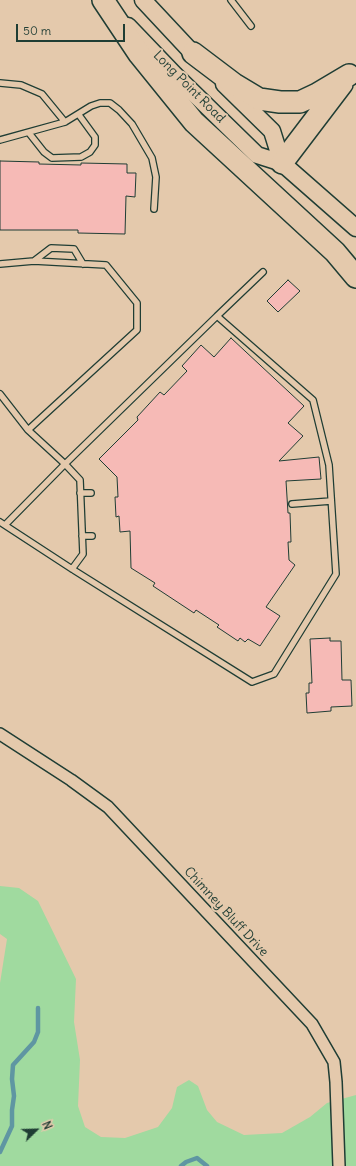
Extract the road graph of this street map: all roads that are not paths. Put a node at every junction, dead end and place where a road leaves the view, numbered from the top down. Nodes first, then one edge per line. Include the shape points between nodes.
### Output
1 (103, 0) edge
2 (143, 0) edge
3 (231, 0) edge
4 (251, 26) dead end
5 (193, 54) junction
6 (352, 71) edge
7 (0, 83) edge
8 (79, 115) junction
9 (65, 122) junction
10 (28, 133) junction
11 (0, 140) edge
12 (282, 163) junction
13 (154, 209) dead end
14 (356, 228) edge
15 (34, 261) junction
16 (0, 264) edge
17 (83, 264) junction
18 (263, 272) dead end
19 (356, 277) edge
20 (217, 316) junction
21 (0, 394) edge
22 (28, 430) junction
23 (65, 464) junction
24 (80, 493) junction
25 (90, 493) dead end
26 (331, 501) junction
27 (292, 504) dead end
28 (2, 523) edge
29 (82, 536) junction
30 (92, 536) dead end
31 (72, 569) junction
32 (0, 734) edge
33 (339, 1166) edge

1 - 12 main road, Long Point Road via 175,75 258,155
1 - 19 highway via 139,54 194,122 335,252
2 - 5 main road, Long Point Road
3 - 4 lane
5 - 6 highway via 258,99 280,102 300,102
5 - 12 main road, Long Point Road via 272,131
6 - 12 highway
7 - 9 lane via 21,85 42,94
8 - 9 lane
8 - 10 lane via 95,137 96,145 81,157 52,158
8 - 13 lane via 91,106 100,103 110,104 132,124 152,158 156,177
9 - 10 lane
10 - 11 lane
12 - 14 main road, Long Point Road
15 - 16 lane
15 - 17 lane
15 - 17 lane via 51,248 74,249
17 - 22 lane via 106,265 137,303 137,330
18 - 20 lane
20 - 23 lane
20 - 26 lane via 313,400 329,465
21 - 22 lane
22 - 23 lane
23 - 24 lane via 80,480
23 - 28 lane
24 - 25 lane
24 - 29 lane
26 - 27 lane
26 - 31 lane via 336,574 274,674 252,682
28 - 31 lane
29 - 30 lane
29 - 31 lane via 83,554
32 - 33 street, Chimney Bluff Drive via 108,807 312,1024 334,1062

